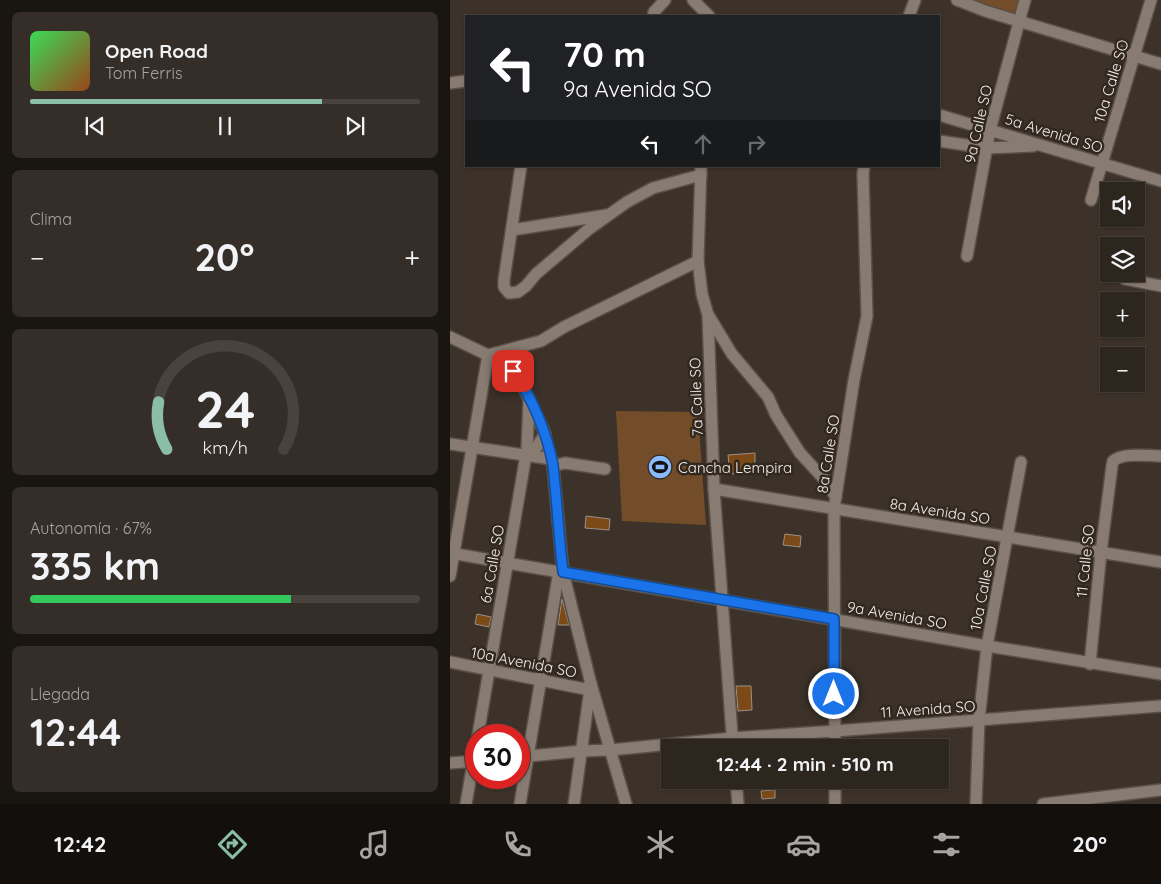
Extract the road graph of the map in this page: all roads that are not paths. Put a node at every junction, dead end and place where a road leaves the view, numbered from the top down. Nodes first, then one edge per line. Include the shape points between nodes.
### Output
1 (665, 0) edge
2 (693, 0) edge
3 (915, 0) edge
4 (957, 0) edge
5 (1025, 0) edge
6 (1151, 0) edge
7 (653, 15) edge
8 (708, 15) edge
9 (910, 15) edge
10 (1020, 21) junction
11 (1135, 56) junction
12 (1161, 64) edge
13 (465, 81) edge
14 (450, 82) edge
15 (940, 114) edge
16 (990, 130) junction
17 (940, 141) edge
18 (1045, 146) junction
19 (986, 148) junction
20 (1102, 163) junction
21 (521, 167) edge
22 (864, 167) edge
23 (701, 170) edge
24 (1161, 181) edge
25 (1091, 200) dead end
26 (609, 215) junction
27 (512, 230) junction
28 (967, 256) dead end
29 (698, 261) junction
30 (1137, 282) edge
31 (1161, 286) edge
32 (708, 315) junction
33 (450, 337) edge
34 (488, 355) junction
35 (529, 397) junction
36 (545, 434) junction
37 (450, 444) edge
38 (472, 448) junction
39 (525, 455) junction
40 (1161, 456) edge
41 (552, 462) junction
42 (1021, 462) dead end
43 (605, 469) dead end
44 (714, 489) junction
45 (835, 503) junction
46 (1008, 537) junction
47 (1101, 552) junction
48 (452, 553) edge
49 (507, 562) junction
50 (1161, 562) edge
51 (561, 572) junction
52 (450, 576) edge
53 (722, 600) junction
54 (834, 619) junction
55 (987, 646) junction
56 (450, 662) edge
57 (1090, 664) junction
58 (489, 670) junction
59 (1161, 674) edge
60 (541, 680) junction
61 (591, 684) junction
62 (1161, 706) edge
63 (979, 720) junction
64 (480, 724) edge
65 (530, 726) edge
66 (835, 731) junction
67 (733, 739) edge
68 (761, 739) edge
69 (835, 739) edge
70 (661, 747) edge
71 (582, 750) junction
72 (610, 750) junction
73 (530, 755) edge
74 (465, 762) edge
75 (450, 763) edge
76 (469, 789) edge
77 (521, 789) edge
78 (737, 789) edge
79 (835, 789) edge
80 (1161, 790) edge
81 (466, 804) edge
82 (520, 804) edge
83 (574, 804) edge
84 (626, 804) edge
85 (738, 804) edge
86 (835, 804) edge
87 (976, 804) edge
88 (1043, 804) edge

1 - 7 street
2 - 8 street
3 - 9 street
4 - 10 street
5 - 10 street, 9a Calle SO
6 - 11 street, 10a Calle SO
10 - 11 street
10 - 16 street, 9a Calle SO
11 - 12 street
11 - 20 street, 10a Calle SO
13 - 14 street
15 - 16 street, 5a Avenida SO
16 - 18 street, 5a Avenida SO
16 - 19 street, 9a Calle SO
17 - 19 street
18 - 19 street
18 - 20 street, 5a Avenida SO
19 - 28 street, 9a Calle SO
20 - 24 street, 5a Avenida SO
20 - 25 street, 10a Calle SO
21 - 27 street
22 - 45 street, 8a Calle SO via 867,316
23 - 26 street via 653,188
23 - 29 street, 7a Calle SO
26 - 27 street
26 - 27 street via 536,274 526,286 518,292 509,293 504,287 504,280
29 - 32 street, 7a Calle SO
29 - 34 street via 541,341
30 - 31 street
32 - 44 street, 7a Calle SO
32 - 45 street via 732,354 768,397 800,453 824,479
33 - 34 street
34 - 35 street via 513,371
34 - 38 street
35 - 36 street
35 - 39 street, 6a Calle SO
36 - 39 street via 536,448
36 - 41 street
37 - 38 street
38 - 39 street
38 - 48 street
39 - 41 street
39 - 49 street, 6a Calle SO
40 - 47 street, 11 Calle SO via 1128,456 1114,461
41 - 43 street
41 - 51 street
42 - 46 street, 10a Calle SO
44 - 45 street, 8a Avenida SO
44 - 53 street, 7a Calle SO
45 - 46 street, 8a Avenida SO
45 - 54 street, 8a Calle SO
46 - 47 street, 8a Avenida SO
46 - 55 street, 10a Calle SO
47 - 50 street, 8a Avenida SO
47 - 57 street, 11 Calle SO
48 - 49 street, 9a Avenida SO
48 - 52 street
49 - 51 street, 9a Avenida SO
49 - 58 street, 6a Calle SO
51 - 53 street, 9a Avenida SO
51 - 60 street
51 - 61 street
53 - 54 street, 9a Avenida SO
53 - 67 street, 7a Calle SO
54 - 55 street, 9a Avenida SO
54 - 66 street, 8a Calle SO
55 - 57 street, 9a Avenida SO
55 - 63 street, 10a Calle SO
56 - 58 street, 10a Avenida SO
57 - 59 street, 9a Avenida SO
58 - 60 street, 10a Avenida SO
58 - 64 street, 6a Calle SO
60 - 61 street, 10a Avenida SO via 585,689
60 - 65 street
61 - 71 street
61 - 72 street
62 - 63 street, 11 Avenida SO
63 - 66 street, 11 Avenida SO
63 - 87 street, 10a Calle SO
66 - 68 street, 11 Avenida SO
66 - 69 street, 8a Calle SO
70 - 72 street, 11 Avenida SO
71 - 72 street, 11 Avenida SO
71 - 73 street, 11 Avenida SO
71 - 83 street
72 - 84 street
74 - 75 street
76 - 81 street
77 - 82 street
78 - 85 street
79 - 86 street
80 - 88 street

